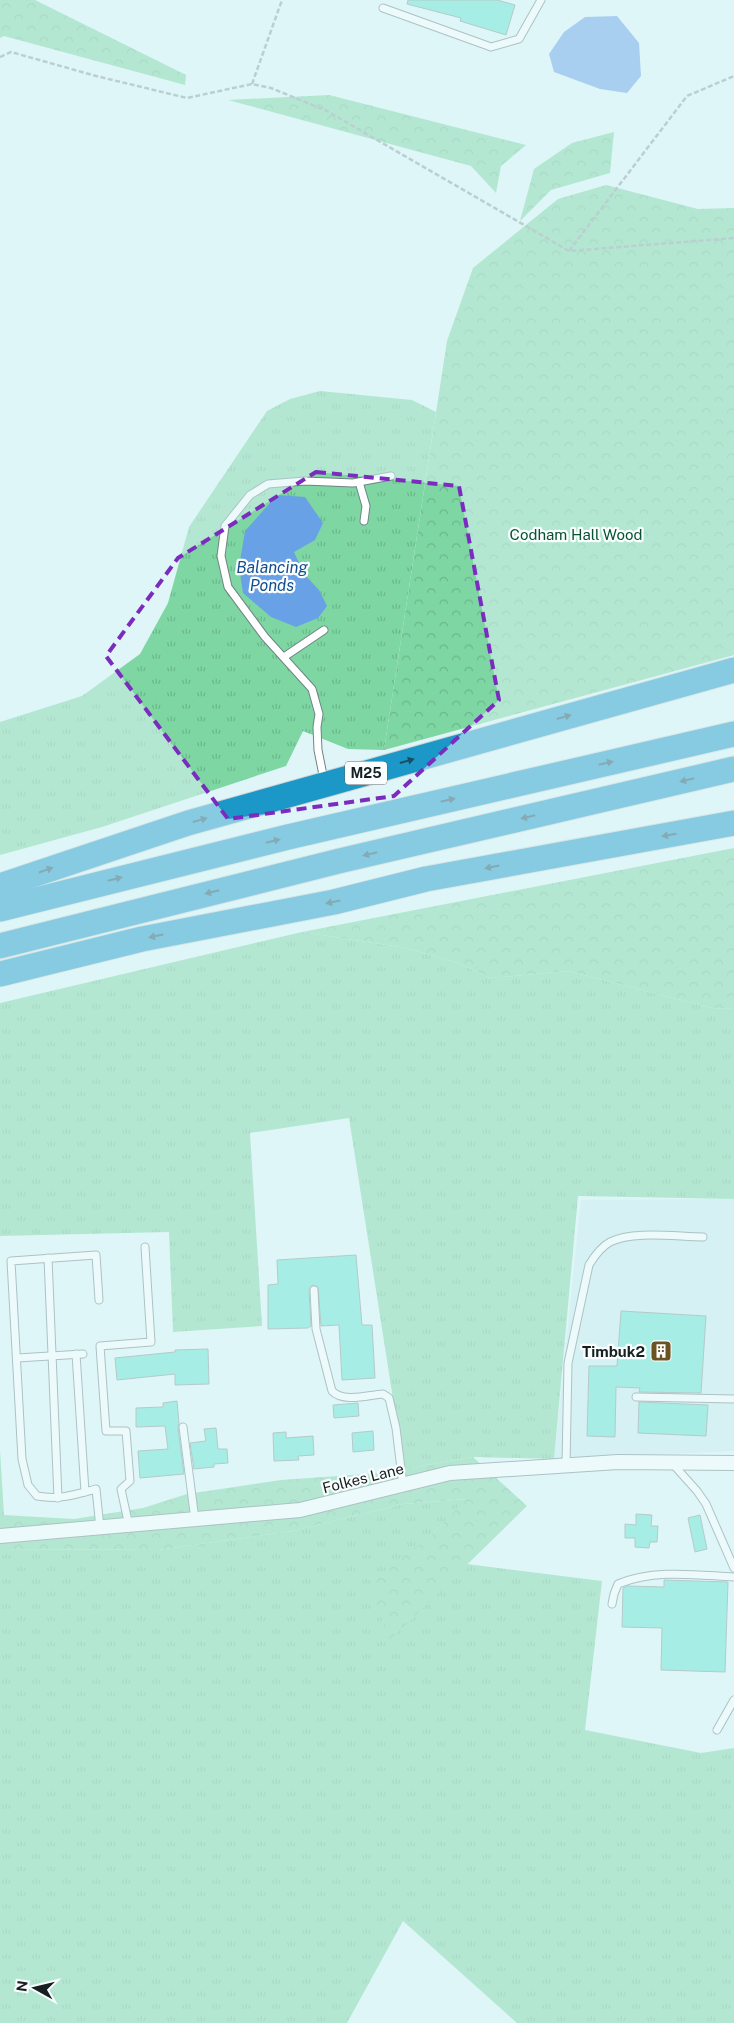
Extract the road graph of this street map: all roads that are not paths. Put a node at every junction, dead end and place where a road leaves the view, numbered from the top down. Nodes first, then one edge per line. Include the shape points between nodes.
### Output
1 (541, 0) edge
2 (383, 8) dead end
3 (391, 476) dead end
4 (359, 482) junction
5 (364, 520) dead end
6 (324, 630) dead end
7 (284, 658) junction
8 (734, 670) edge
9 (734, 734) edge
10 (734, 769) edge
11 (325, 785) junction
12 (734, 823) edge
13 (0, 886) edge
14 (0, 908) edge
15 (0, 946) edge
16 (0, 974) edge
17 (703, 1237) dead end
18 (145, 1247) dead end
19 (48, 1258) junction
20 (314, 1290) dead end
21 (99, 1300) dead end
22 (52, 1356) junction
23 (16, 1358) junction
24 (636, 1397) dead end
25 (734, 1399) edge
26 (183, 1427) dead end
27 (671, 1462) junction
28 (734, 1463) edge
29 (566, 1465) junction
30 (403, 1485) junction
31 (85, 1492) junction
32 (58, 1498) junction
33 (195, 1520) junction
34 (129, 1526) junction
35 (100, 1528) junction
36 (0, 1536) edge
37 (734, 1568) edge
38 (734, 1576) edge
39 (612, 1604) dead end
40 (734, 1700) edge
41 (717, 1730) dead end

1 - 2 lane via 519,39 491,47
3 - 4 lane
4 - 5 lane via 366,506
4 - 7 lane via 268,484 250,495 225,526 221,556 228,587
6 - 7 lane
7 - 11 lane via 312,689 319,714 318,750
11 -> 8 highway, M25
14 -> 9 highway via 288,837
10 -> 15 highway via 339,861
13 -> 11 highway, M25 via 188,823
12 -> 16 highway via 426,880 334,902 151,937
17 - 29 lane via 620,1239 608,1243 593,1258 568,1363
18 - 34 lane via 151,1342 100,1346 106,1431 126,1431 130,1481 122,1489
19 - 21 lane via 96,1255
19 - 22 lane
19 - 23 lane via 12,1261
20 - 30 lane via 316,1330 332,1391 345,1398 383,1394 389,1398
22 - 23 lane
22 - 31 lane via 80,1354
22 - 32 lane
23 - 32 lane via 22,1459 28,1485 37,1496
24 - 25 lane
26 - 33 lane
27 - 28 street, Folkes Lane
27 - 29 street, Folkes Lane
27 - 37 lane via 706,1504
29 - 30 street, Folkes Lane via 450,1473
30 - 33 street, Folkes Lane via 300,1510
31 - 32 lane
31 - 35 lane via 96,1489
33 - 34 street, Folkes Lane
34 - 35 street, Folkes Lane
35 - 36 street, Folkes Lane
38 - 39 lane via 656,1574 631,1579 618,1584
40 - 41 lane

